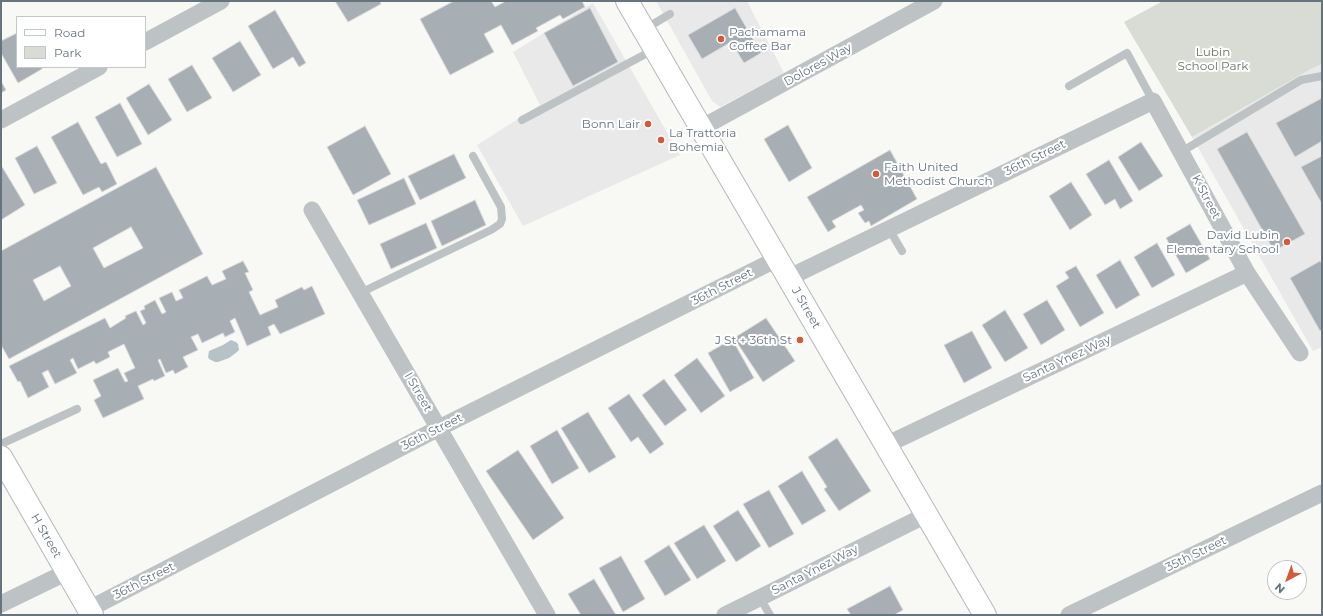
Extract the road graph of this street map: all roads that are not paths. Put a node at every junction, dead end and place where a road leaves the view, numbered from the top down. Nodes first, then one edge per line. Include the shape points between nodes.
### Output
1 (221, 1) edge
2 (627, 1) edge
3 (934, 1) edge
4 (670, 14) dead end
5 (644, 30) junction
6 (146, 41) edge
7 (655, 49) junction
8 (97, 68) edge
9 (1322, 76) edge
10 (1069, 86) dead end
11 (1153, 101) junction
12 (1, 120) edge
13 (522, 120) dead end
14 (701, 128) junction
15 (1181, 152) junction
16 (473, 156) dead end
17 (312, 210) dead end
18 (889, 229) junction
19 (902, 251) dead end
20 (777, 259) junction
21 (1247, 274) junction
22 (788, 278) junction
23 (360, 293) junction
24 (1300, 353) dead end
25 (77, 409) dead end
26 (439, 428) junction
27 (1, 444) edge
28 (886, 445) junction
29 (1, 457) edge
30 (1322, 493) edge
31 (926, 515) junction
32 (67, 572) junction
33 (760, 598) junction
34 (1, 604) edge
35 (91, 612) edge
36 (548, 615) edge
37 (725, 615) edge
38 (770, 615) edge
39 (984, 615) edge
40 (1070, 615) edge

1 - 6 street
2 - 5 main road, J Street
3 - 14 street, Dolores Way
4 - 5 lane
5 - 7 main road, J Street
7 - 13 lane
7 - 14 main road, J Street
8 - 12 street
9 - 15 lane via 1301,80
10 - 11 lane via 1127,53
11 - 15 street, K Street
11 - 18 street, 36th Street
14 - 20 main road, J Street
15 - 21 street, K Street
16 - 23 lane via 501,206 500,224
17 - 23 street, I Street
18 - 19 lane
18 - 22 street, 36th Street
20 - 22 main road, J Street
20 - 26 street, 36th Street
21 - 24 street, K Street
21 - 28 street, Santa Ynez Way
22 - 28 main road, J Street
23 - 26 street, I Street
25 - 27 lane
26 - 35 street, 36th Street
26 - 36 street, I Street
28 - 31 main road, J Street
29 - 32 main road, H Street
30 - 40 street, 35th Street
31 - 33 street, Santa Ynez Way
31 - 39 main road, J Street
32 - 34 street
32 - 35 main road, H Street
33 - 37 street, Santa Ynez Way
33 - 38 lane

